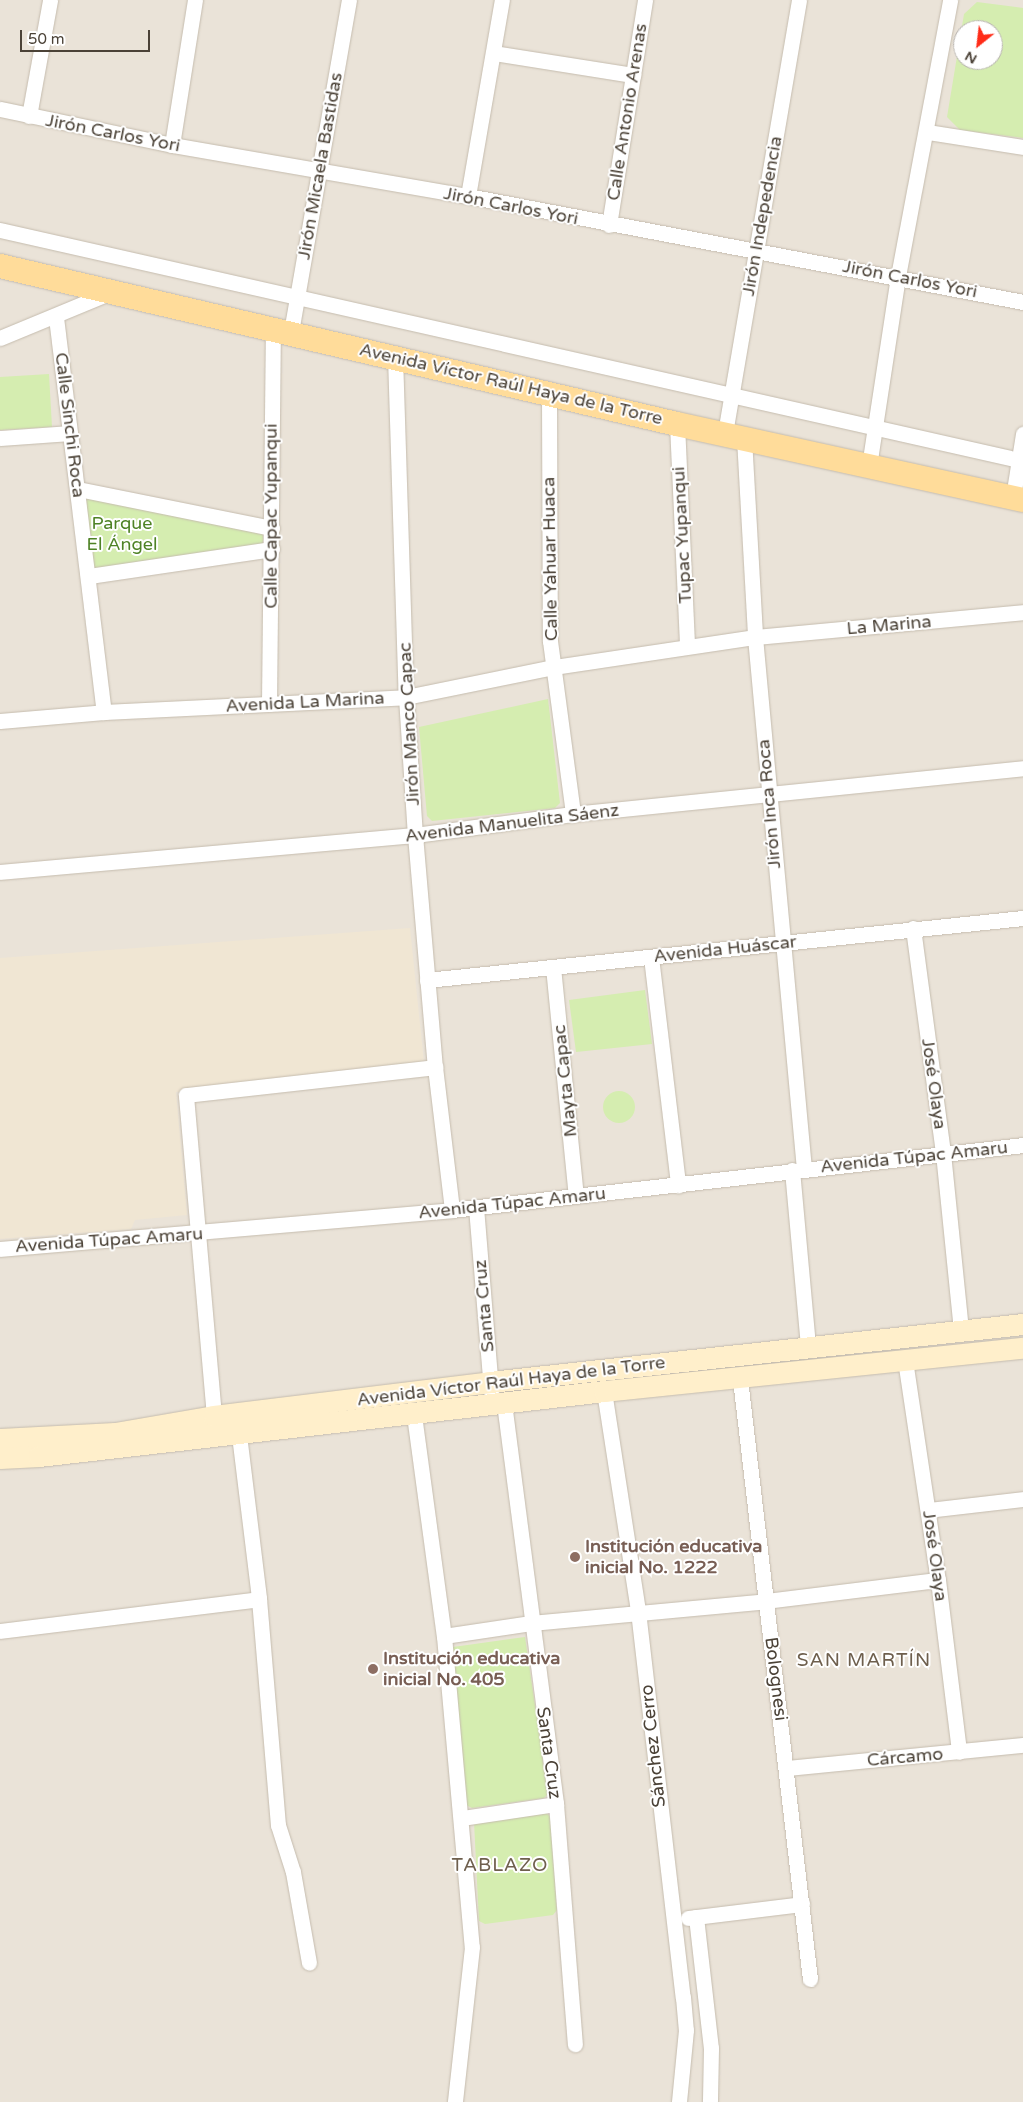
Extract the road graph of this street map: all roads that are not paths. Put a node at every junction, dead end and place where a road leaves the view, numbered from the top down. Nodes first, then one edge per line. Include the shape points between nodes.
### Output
1 (50, 0) edge
2 (195, 0) edge
3 (348, 0) edge
4 (502, 0) edge
5 (645, 0) edge
6 (799, 0) edge
7 (950, 0) edge
8 (494, 53) junction
9 (633, 74) junction
10 (0, 109) edge
11 (29, 116) junction
12 (928, 132) junction
13 (172, 145) junction
14 (1023, 147) edge
15 (320, 173) junction
16 (468, 196) junction
17 (609, 225) junction
18 (0, 230) edge
19 (756, 250) junction
20 (0, 266) edge
21 (898, 276) junction
22 (111, 292) junction
23 (298, 295) junction
24 (1023, 302) edge
25 (56, 317) junction
26 (282, 330) junction
27 (0, 338) edge
28 (395, 356) junction
29 (549, 394) junction
30 (731, 396) junction
31 (677, 424) junction
32 (875, 426) junction
33 (70, 433) junction
34 (1023, 434) edge
35 (734, 435) junction
36 (0, 438) edge
37 (1021, 461) edge
38 (869, 466) junction
39 (78, 489) junction
40 (1018, 498) edge
41 (272, 528) junction
42 (272, 549) junction
43 (89, 576) junction
44 (1023, 612) edge
45 (754, 637) junction
46 (687, 646) junction
47 (554, 668) junction
48 (406, 697) junction
49 (269, 704) junction
50 (104, 712) junction
51 (0, 721) edge
52 (1023, 768) edge
53 (768, 795) junction
54 (573, 814) junction
55 (415, 835) junction
56 (0, 872) edge
57 (1023, 918) edge
58 (913, 928) junction
59 (783, 943) junction
60 (651, 957) junction
61 (552, 967) junction
62 (427, 980) junction
63 (435, 1067) junction
64 (1023, 1145) edge
65 (943, 1153) junction
66 (798, 1170) junction
67 (678, 1185) junction
68 (576, 1196) junction
69 (476, 1207) junction
70 (452, 1210) junction
71 (197, 1234) junction
72 (0, 1249) edge
73 (1023, 1324) edge
74 (961, 1330) junction
75 (808, 1346) junction
76 (1023, 1348) edge
77 (905, 1360) junction
78 (740, 1379) junction
79 (490, 1382) junction
80 (604, 1391) junction
81 (498, 1404) junction
82 (414, 1415) junction
83 (214, 1416) junction
84 (239, 1435) junction
85 (0, 1439) edge
86 (0, 1458) edge
87 (1023, 1499) edge
88 (928, 1510) junction
89 (938, 1580) junction
90 (260, 1599) junction
91 (766, 1601) junction
92 (638, 1611) junction
93 (531, 1623) junction
94 (0, 1630) edge
95 (444, 1636) junction
96 (1023, 1745) edge
97 (959, 1752) junction
98 (787, 1768) junction
99 (556, 1804) junction
100 (462, 1818) junction
101 (802, 1904) junction
102 (696, 1917) junction
103 (674, 1919) junction
104 (310, 1962) dead end
105 (810, 1980) dead end
106 (575, 2044) dead end
107 (455, 2102) edge
108 (679, 2102) edge
109 (710, 2102) edge

1 - 11 street
2 - 13 street
3 - 15 street, Jirón Micaela Bastidas
4 - 8 street
5 - 9 street, Calle Antonio Arenas
6 - 19 street, Jirón Indepedencia
7 - 12 street
8 - 9 street
8 - 16 street
9 - 17 street, Calle Antonio Arenas
10 - 11 street, Jirón Carlos Yori
11 - 13 street, Jirón Carlos Yori
12 - 14 street
12 - 21 street
13 - 15 street, Jirón Carlos Yori
15 - 16 street, Jirón Carlos Yori
15 - 23 street, Jirón Micaela Bastidas
16 - 17 street, Jirón Carlos Yori
17 - 19 street, Jirón Carlos Yori
18 - 23 street
19 - 21 street, Jirón Carlos Yori
19 - 30 street, Jirón Indepedencia
20 - 22 main road, Avenida Víctor Raúl Haya de la Torre
21 - 24 street, Jirón Carlos Yori
21 - 32 street
22 - 25 street
22 - 26 main road, Avenida Víctor Raúl Haya de la Torre
23 - 26 street, Jirón Micaela Bastidas
23 - 30 street
25 - 27 street
25 - 33 street, Calle Sinchi Roca
26 - 28 main road, Avenida Víctor Raúl Haya de la Torre
26 - 41 street, Calle Capac Yupanqui
28 - 29 main road, Avenida Víctor Raúl Haya de la Torre
28 - 48 street, Jirón Manco Capac
29 - 31 main road, Avenida Víctor Raúl Haya de la Torre
29 - 47 street, Calle Yahuar Huaca via 548,602
30 - 32 street
30 - 35 street, Jirón Indepedencia
31 - 35 main road, Avenida Víctor Raúl Haya de la Torre
31 - 46 street, Tupac Yupanqui
32 - 37 street
32 - 38 street
33 - 36 street
33 - 39 street, Calle Sinchi Roca
34 - 37 street
35 - 38 main road, Avenida Víctor Raúl Haya de la Torre
35 - 45 street, Jirón Inca Roca
37 - 40 street
38 - 40 main road, Avenida Víctor Raúl Haya de la Torre
39 - 41 street
39 - 43 street, Calle Sinchi Roca
41 - 42 street, Calle Capac Yupanqui
42 - 43 street
42 - 49 street, Calle Capac Yupanqui
43 - 50 street, Calle Sinchi Roca
44 - 45 street, La Marina
45 - 46 street, Avenida La Marina
45 - 53 street, Jirón Inca Roca
46 - 47 street, Avenida La Marina
47 - 48 street, Avenida La Marina
47 - 54 street, Calle Yahuar Huaca
48 - 49 street, Avenida La Marina
48 - 55 street, Jirón Manco Capac
49 - 50 street, Avenida La Marina
50 - 51 street, Avenida La Marina
52 - 53 street, Avenida Manuelita Sáenz
53 - 54 street, Avenida Manuelita Sáenz
53 - 59 street, Jirón Inca Roca
54 - 55 street, Avenida Manuelita Sáenz
55 - 56 street, Avenida Manuelita Sáenz
55 - 62 street, Jirón Manco Capac
57 - 58 street, Avenida Huáscar
58 - 59 street, Avenida Huáscar
58 - 65 street, José Olaya
59 - 60 street, Avenida Huáscar
59 - 66 street, Jirón Inca Roca
60 - 61 street, Avenida Huáscar
60 - 67 street
61 - 62 street, Avenida Huáscar
61 - 68 street, Mayta Capac
62 - 63 street, Jirón Manco Capac
63 - 70 street, Jirón Manco Capac
63 - 71 street via 186,1095
64 - 65 street, Avenida Túpac Amaru
65 - 66 street, Avenida Túpac Amaru
65 - 74 street, José Olaya
66 - 67 street, Avenida Túpac Amaru
66 - 75 street, Jirón Inca Roca
67 - 68 street, Avenida Túpac Amaru
68 - 69 street, Avenida Túpac Amaru
69 - 70 street, Avenida Túpac Amaru
69 - 79 street, Santa Cruz
70 - 71 street, Avenida Túpac Amaru
71 - 72 street, Avenida Túpac Amaru
71 - 83 street
73 - 74 main road, Avenida Víctor Raúl Haya de la Torre
74 - 75 main road, Avenida Víctor Raúl Haya de la Torre
75 - 79 main road, Avenida Víctor Raúl Haya de la Torre
76 - 77 main road, Avenida Víctor Raúl Haya de la Torre
77 - 78 main road, Avenida Víctor Raúl Haya de la Torre
77 - 88 street, José Olaya
78 - 80 main road, Avenida Víctor Raúl Haya de la Torre
78 - 91 street, Bolognesi
79 - 81 street, Santa Cruz
79 - 83 main road, Avenida Víctor Raúl Haya de la Torre
80 - 81 main road, Avenida Víctor Raúl Haya de la Torre
80 - 92 street, Sánchez Cerro
81 - 82 main road, Avenida Víctor Raúl Haya de la Torre
81 - 93 street, Santa Cruz
82 - 84 main road, Avenida Víctor Raúl Haya de la Torre
82 - 95 street
83 - 85 main road, Avenida Víctor Raúl Haya de la Torre via 115,1433
84 - 86 main road, Avenida Víctor Raúl Haya de la Torre
84 - 90 street
87 - 88 street
88 - 89 street, José Olaya
89 - 91 street
89 - 97 street, José Olaya
90 - 94 street
90 - 104 street via 278,1824 293,1872
91 - 92 street
91 - 98 street, Bolognesi
92 - 93 street
92 - 103 street, Sánchez Cerro
93 - 95 street
93 - 99 street, Santa Cruz
95 - 100 street
96 - 97 street, Cárcamo
97 - 98 street, Cárcamo
98 - 101 street, Bolognesi
99 - 100 street
99 - 106 street, Santa Cruz
100 - 107 street via 472,1947
101 - 102 street
101 - 105 street, Bolognesi
102 - 103 street
102 - 109 street via 711,2048
103 - 108 street, Sánchez Cerro via 686,2030

